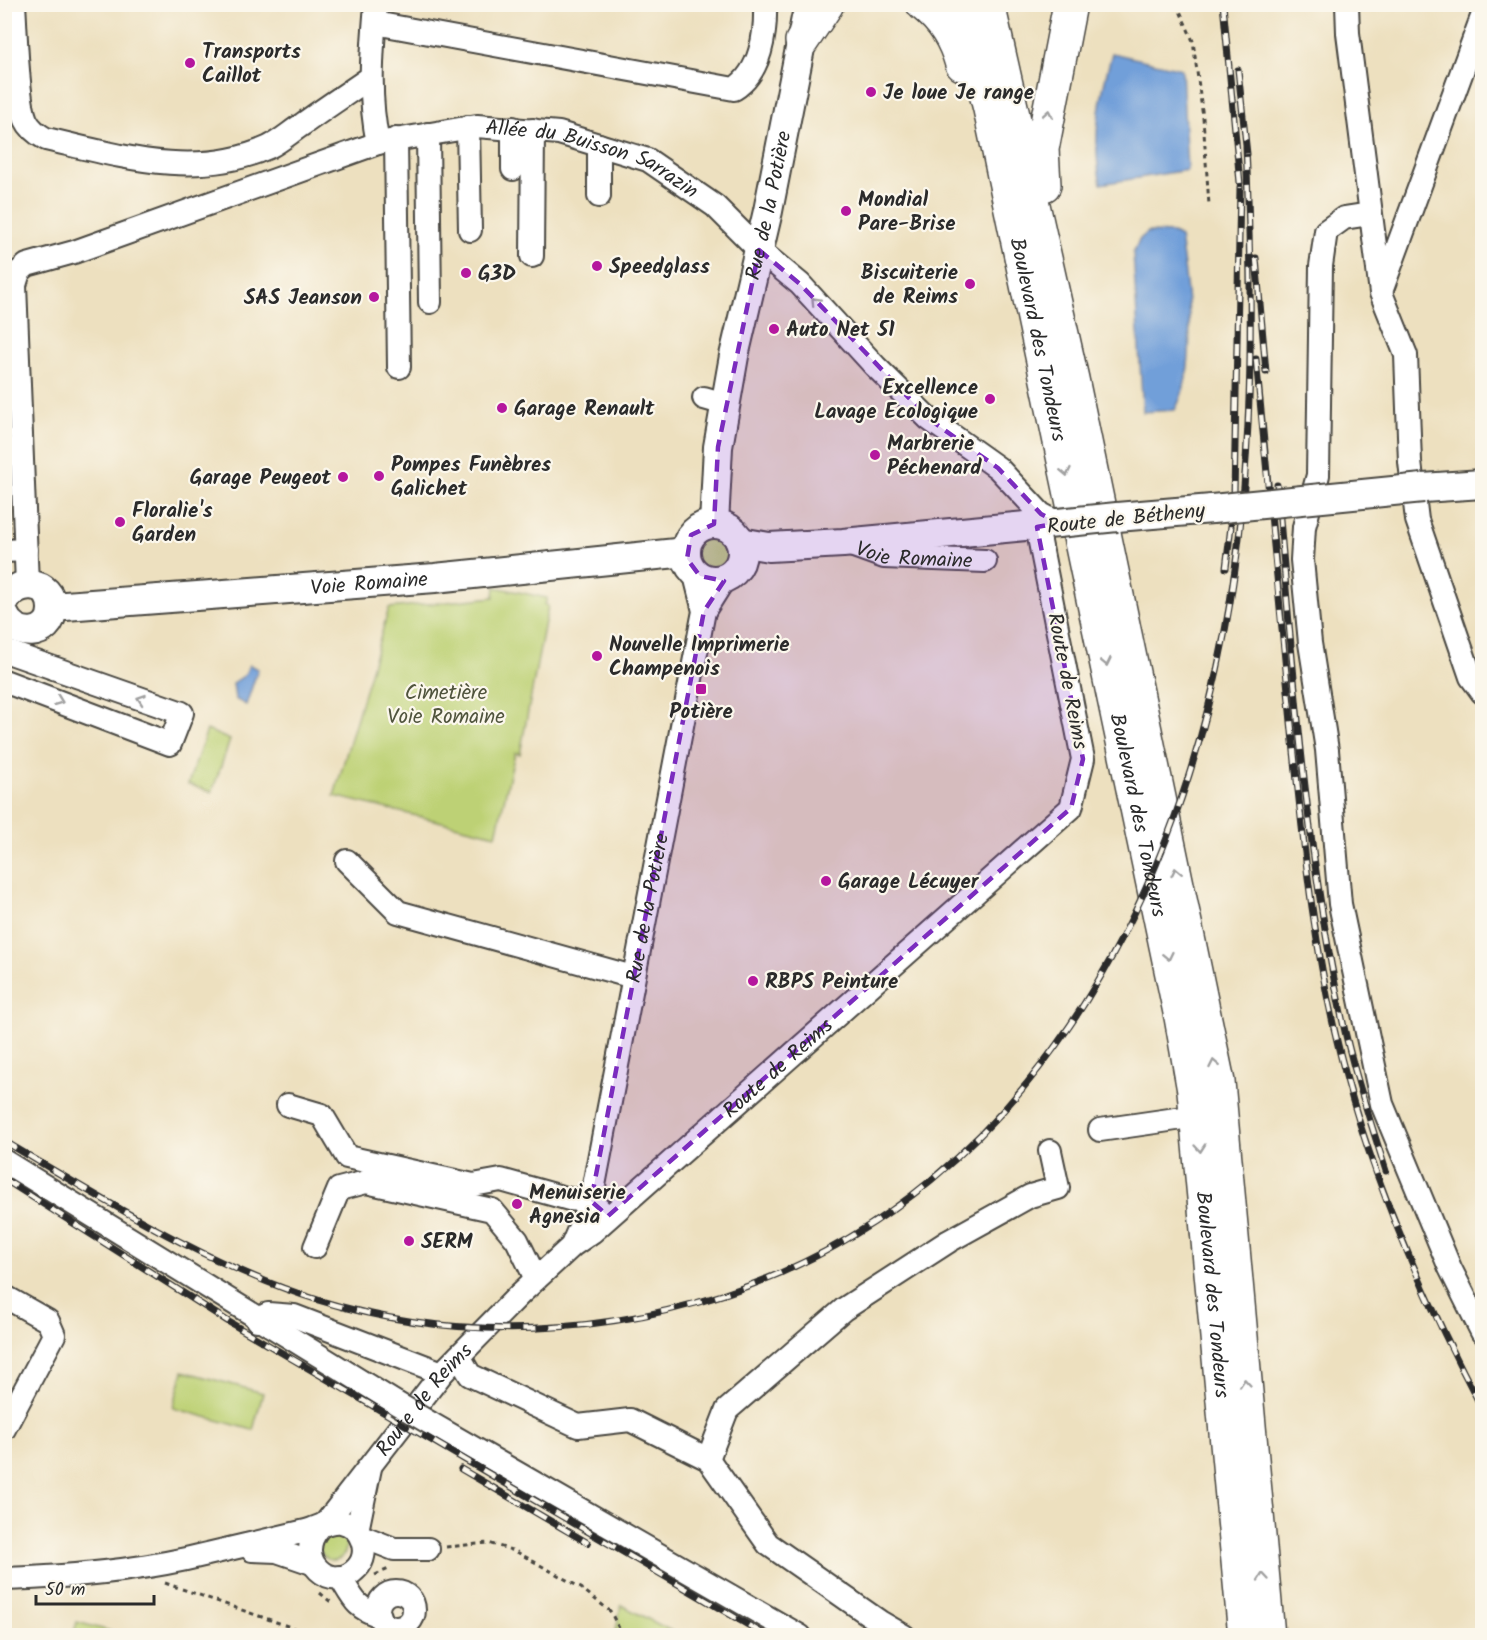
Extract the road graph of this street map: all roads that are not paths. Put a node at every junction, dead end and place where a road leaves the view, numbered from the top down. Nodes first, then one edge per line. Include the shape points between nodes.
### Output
1 (14, 4) edge
2 (765, 4) edge
3 (809, 4) edge
4 (827, 4) edge
5 (923, 4) edge
6 (963, 4) edge
7 (988, 4) edge
8 (1070, 4) edge
9 (1347, 4) edge
10 (375, 14) edge
11 (1482, 17) edge
12 (802, 41) junction
13 (371, 77) junction
14 (468, 127) junction
15 (523, 129) junction
16 (428, 134) junction
17 (387, 141) junction
18 (599, 145) junction
19 (513, 170) dead end
20 (599, 196) dead end
21 (1370, 214) junction
22 (470, 230) dead end
23 (759, 250) junction
24 (532, 256) dead end
25 (12, 266) edge
26 (1027, 287) junction
27 (1381, 293) junction
28 (430, 302) dead end
29 (10, 305) edge
30 (399, 367) dead end
31 (1072, 379) junction
32 (1482, 484) edge
33 (14, 487) edge
34 (714, 524) junction
35 (1048, 525) junction
36 (843, 543) junction
37 (15, 551) edge
38 (735, 560) junction
39 (985, 561) dead end
40 (690, 562) junction
41 (27, 584) junction
42 (4, 602) edge
43 (52, 607) junction
44 (704, 611) junction
45 (4, 614) edge
46 (5, 651) edge
47 (4, 681) edge
48 (1482, 693) edge
49 (347, 861) dead end
50 (633, 977) junction
51 (288, 1105) dead end
52 (1197, 1116) junction
53 (1100, 1130) dead end
54 (1050, 1151) dead end
55 (4, 1161) edge
56 (591, 1201) junction
57 (608, 1216) junction
58 (573, 1245) junction
59 (315, 1247) dead end
60 (536, 1279) junction
61 (4, 1296) edge
62 (257, 1320) junction
63 (1482, 1332) edge
64 (459, 1356) junction
65 (442, 1373) junction
66 (4, 1429) edge
67 (708, 1459) junction
68 (370, 1466) junction
69 (322, 1526) junction
70 (359, 1533) junction
71 (239, 1546) junction
72 (394, 1549) junction
73 (428, 1549) road end
74 (361, 1562) junction
75 (312, 1563) junction
76 (340, 1577) junction
77 (6, 1578) edge
78 (380, 1616) dead end
79 (800, 1635) edge
80 (904, 1635) edge
81 (1245, 1635) edge
82 (1268, 1635) edge

1 - 13 street via 22,102 33,131 46,139 139,160 189,165 242,157 271,146
2 - 10 street via 766,24 754,70 735,89
3 - 12 main road, Rue de la Potière
4 - 12 highway
5 - 26 highway via 939,18 955,42
6 - 26 highway, Boulevard des Tondeurs via 990,109
7 - 31 highway, Boulevard des Tondeurs
31 -> 8 highway via 1068,309 1043,176 1042,149
9 - 21 street
10 - 13 street
11 - 27 street
12 - 23 main road, Rue de la Potière
13 - 17 street via 373,116
14 - 15 street, Allée du Buisson Sarrazin
14 - 16 street, Allée du Buisson Sarrazin
14 - 22 street
15 - 18 street, Allée du Buisson Sarrazin via 559,132
15 - 19 street
15 - 24 street
16 - 17 street, Allée du Buisson Sarrazin
16 - 28 street
17 - 25 street, Allée du Buisson Sarrazin via 74,252
17 - 30 street
18 - 20 street
18 - 23 street, Allée du Buisson Sarrazin via 648,160 715,206
21 - 27 street
21 - 63 street via 1344,218 1326,231 1321,266 1318,475 1304,528 1302,560 1310,643 1327,750 1340,904 1382,1104 1450,1268
23 - 34 main road, Rue de la Potière via 715,401 718,447
35 -> 23 street, Allée du Buisson Sarrazin via 998,468 929,419 800,284
25 - 29 street via 15,285
26 -> 52 highway, Boulevard des Tondeurs via 1181,1017
27 - 48 street via 1406,355 1410,462 1417,520 1471,677
29 - 33 street
82 -> 31 highway, Boulevard des Tondeurs via 1218,1082
32 - 35 main road, Route de Bétheny, bridge
33 - 37 street
34 - 38 main road via 730,529
34 - 40 main road via 691,535
35 - 36 main road, Route de Bétheny
35 - 57 street, Route de Reims via 1083,759 1071,808
36 - 38 main road, Route de Bétheny via 770,547
36 - 39 street, Voie Romaine via 884,557
37 - 41 street
38 - 40 main road via 713,579
38 - 44 street
40 - 43 main road, Voie Romaine
40 - 44 street, Rue de la Potière
41 - 42 main road via 13,590
41 - 43 main road via 47,593
43 - 45 main road via 49,622 36,632 13,628
44 - 50 street, Rue de la Potière
47 -> 46 street via 170,744 182,713
49 - 50 street via 398,912
50 - 56 street, Rue de la Potière
51 - 56 street via 322,1115 347,1157 473,1185 501,1180 569,1199
52 - 53 street
52 -> 81 highway, Boulevard des Tondeurs
54 - 67 street via 1058,1188 1030,1196 949,1241 844,1309 727,1410
55 - 62 street
56 - 57 street
56 - 58 street, Rue de la Potière
57 - 58 street, Route de Reims
58 - 60 street, Route de Reims
59 - 60 street via 339,1189 366,1182 492,1210 517,1240
60 - 64 street, Route de Reims
61 - 66 street via 48,1321 54,1335
62 - 65 street via 268,1314 294,1316
62 - 79 street, bridge
64 - 65 street, Route de Reims
64 - 67 street via 470,1375 578,1426 630,1420
65 - 68 street, Route de Reims
67 - 80 street via 768,1544
68 - 69 street, Route de Reims
68 - 70 street, Route de Reims
69 - 70 street via 342,1522
69 - 71 street
69 - 75 street, Route de Reims via 309,1544
70 - 72 street
70 - 74 street, Route de Reims via 364,1544
71 - 75 street via 277,1551
71 - 77 street via 119,1572
72 - 73 street
72 - 74 street
74 - 76 street via 349,1575
75 - 76 street via 329,1576
76 - 78 street via 352,1600

